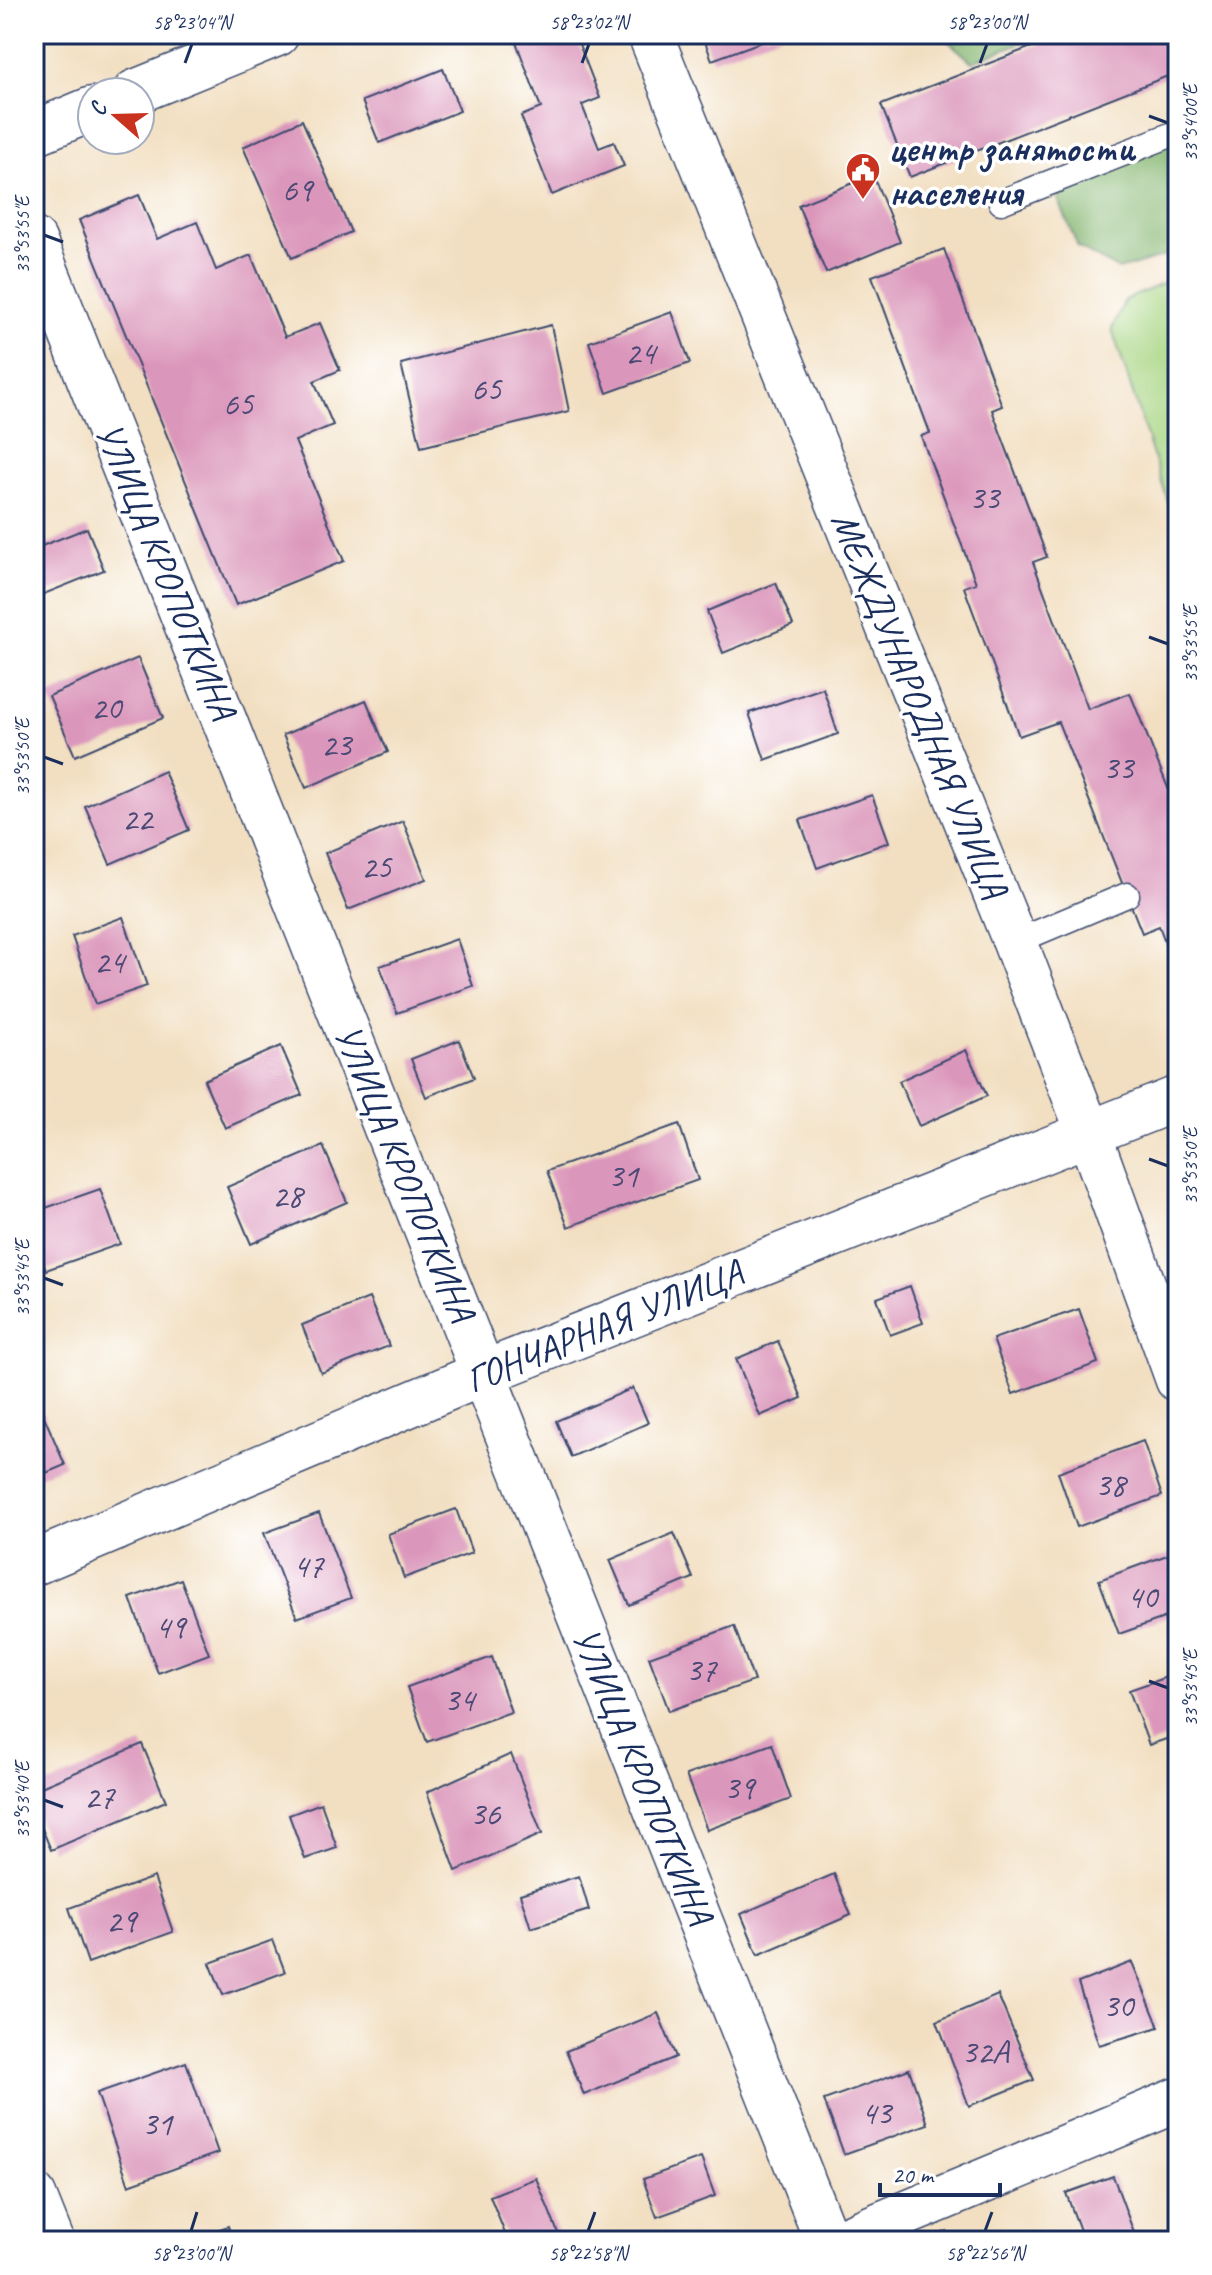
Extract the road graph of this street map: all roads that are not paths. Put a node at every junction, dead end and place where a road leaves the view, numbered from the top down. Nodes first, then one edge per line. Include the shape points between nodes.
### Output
1 (277, 34) edge
2 (650, 34) edge
3 (221, 45) edge
4 (156, 81) edge
5 (76, 116) edge
6 (1178, 132) edge
7 (34, 133) edge
8 (1001, 202) dead end
9 (34, 240) edge
10 (1127, 895) dead end
11 (1015, 942) junction
12 (1178, 1098) edge
13 (1089, 1134) junction
14 (484, 1373) junction
15 (1178, 1380) edge
16 (34, 1563) edge
17 (1178, 2100) edge
18 (34, 2196) edge
19 (52, 2241) edge
20 (827, 2241) edge
21 (840, 2241) edge

1 - 3 street
2 - 11 street, МЕЖДУНАРОДНАЯ УЛИЦА
3 - 4 street
5 - 7 street
6 - 8 lane
9 - 14 street, УЛИЦА КРОПОТКИНА
10 - 11 lane
11 - 13 street, МЕЖДУНАРОДНАЯ УЛИЦА
12 - 13 street, ГОНЧАРНАЯ УЛИЦА
13 - 14 street, ГОНЧАРНАЯ УЛИЦА
13 - 15 street, МЕЖДУНАРОДНАЯ УЛИЦА
14 - 16 street, ГОНЧАРНАЯ УЛИЦА
14 - 20 street, УЛИЦА КРОПОТКИНА
17 - 21 street
18 - 19 street

